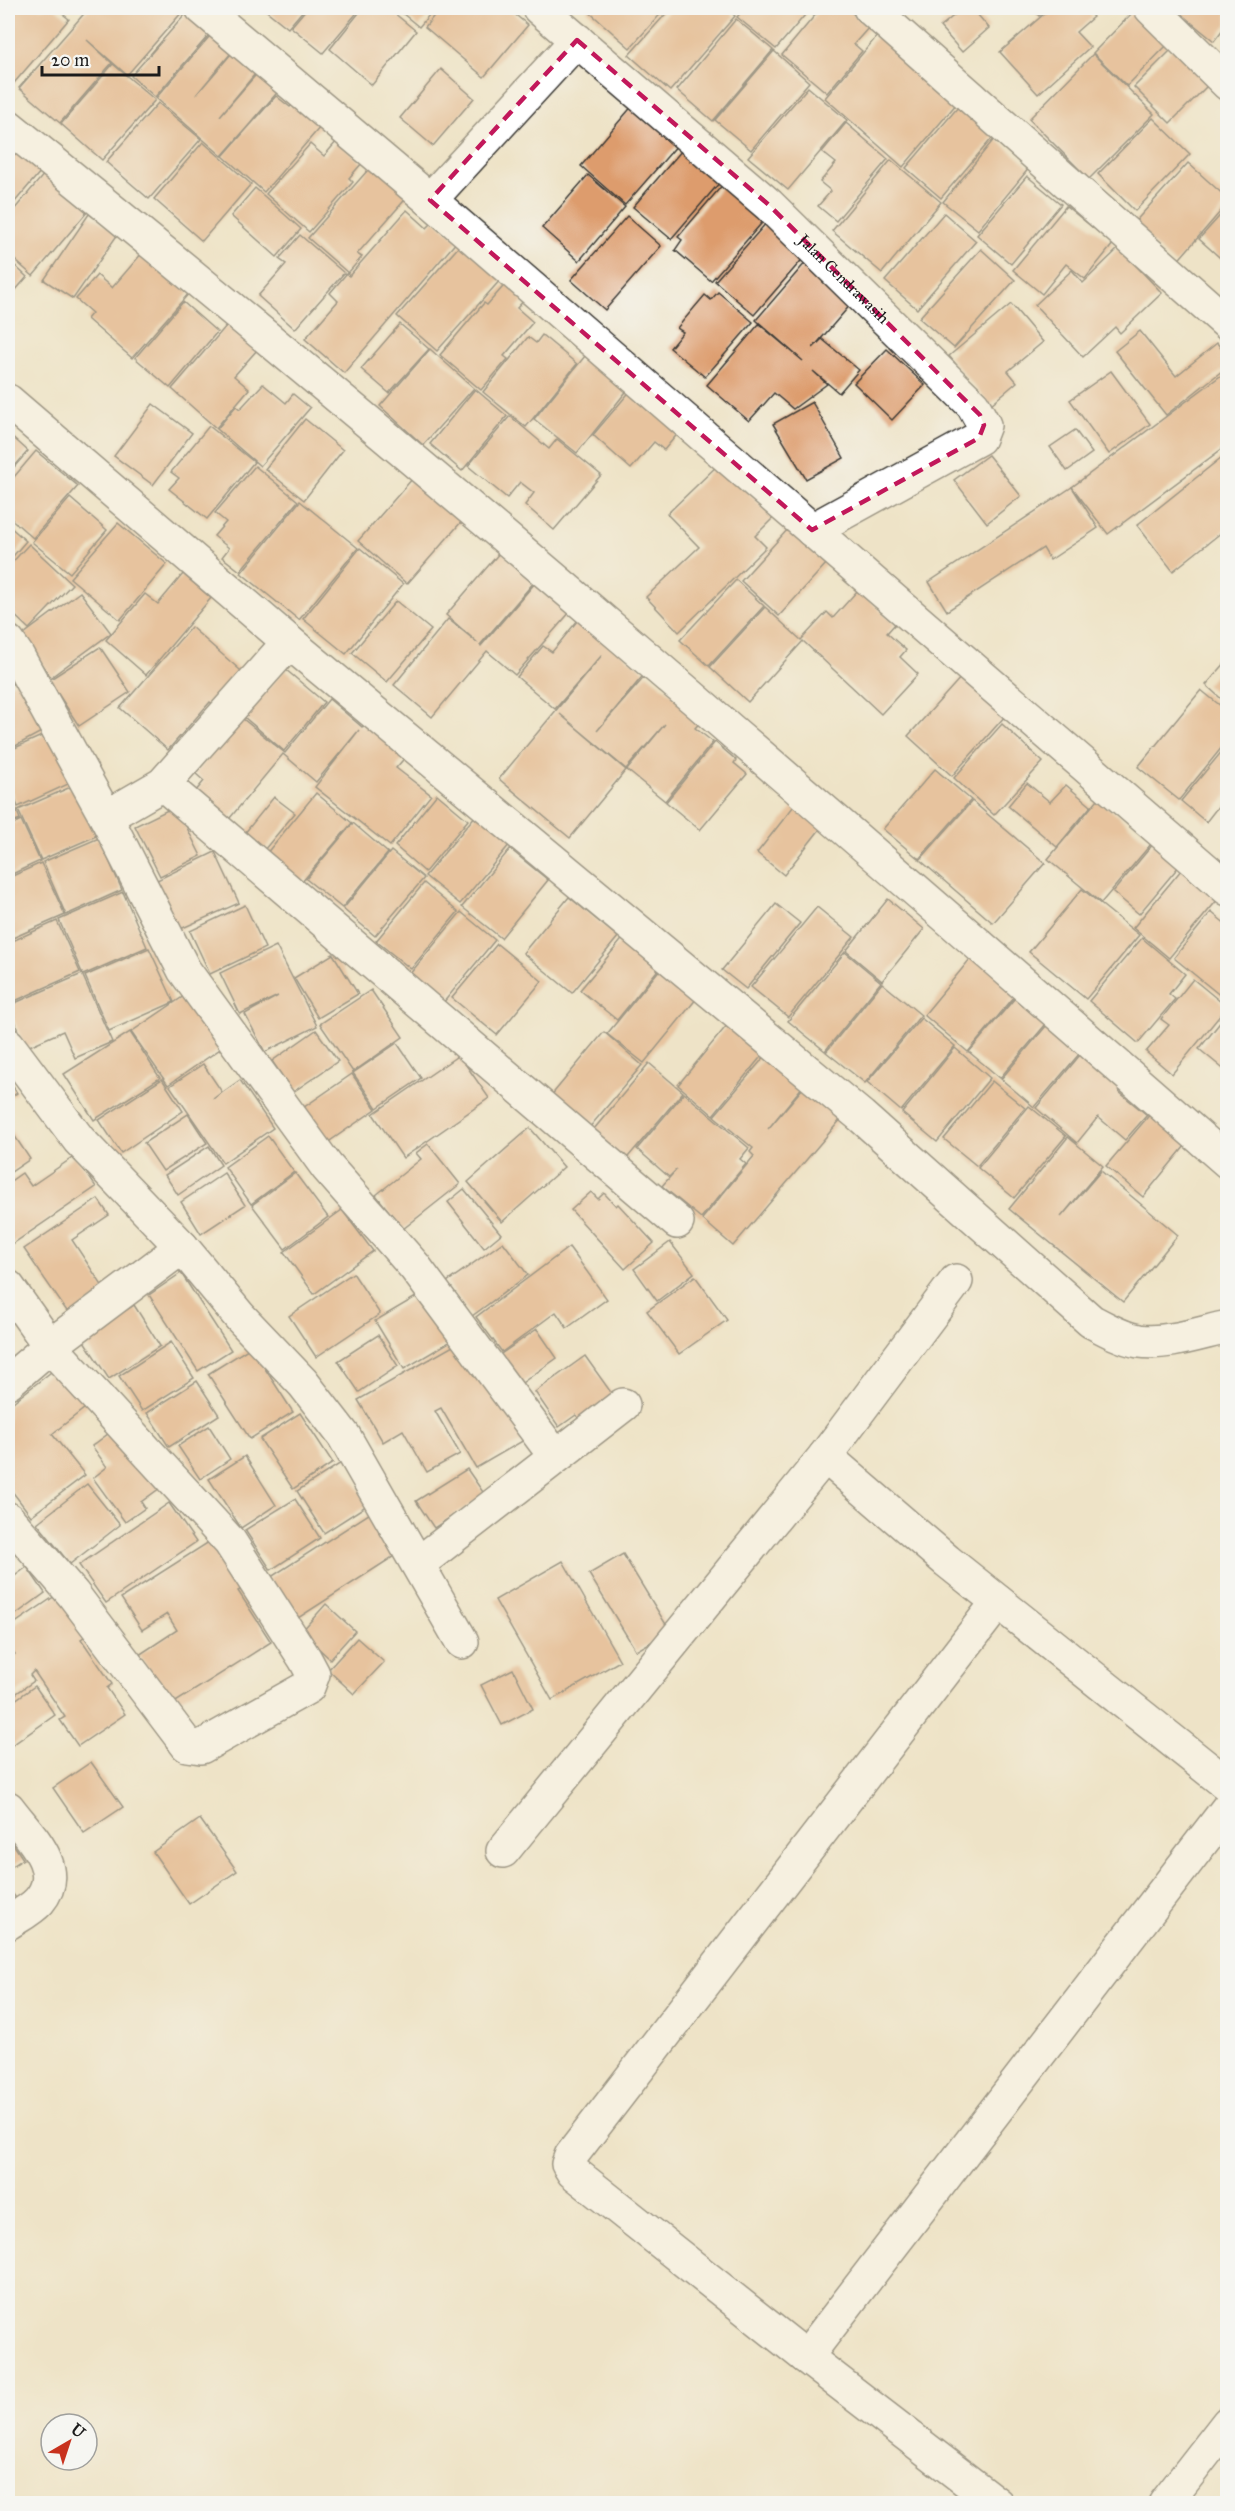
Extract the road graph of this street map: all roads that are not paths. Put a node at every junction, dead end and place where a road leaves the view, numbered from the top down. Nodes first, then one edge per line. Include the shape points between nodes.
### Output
1 (202, 8) edge
2 (539, 8) edge
3 (870, 8) edge
4 (1151, 8) edge
5 (578, 40) junction
6 (1227, 84) edge
7 (8, 126) edge
8 (430, 200) junction
9 (1227, 324) edge
10 (8, 401) edge
11 (812, 530) junction
12 (8, 642) edge
13 (289, 642) junction
14 (163, 784) junction
15 (106, 817) junction
16 (1227, 888) edge
17 (8, 1045) edge
18 (1227, 1162) edge
19 (677, 1221) dead end
20 (182, 1247) junction
21 (956, 1281) dead end
22 (8, 1287) edge
23 (1227, 1327) edge
24 (50, 1346) junction
25 (8, 1382) edge
26 (623, 1405) dead end
27 (555, 1456) junction
28 (825, 1456) junction
29 (8, 1519) edge
30 (418, 1564) junction
31 (998, 1602) junction
32 (462, 1642) dead end
33 (1227, 1785) edge
34 (8, 1808) edge
35 (1227, 1808) edge
36 (503, 1851) dead end
37 (8, 1923) edge
38 (807, 2357) junction
39 (1227, 2423) edge
40 (997, 2504) edge
41 (1165, 2504) edge

1 - 8 street
2 - 5 street, Jalan Cendrawasih
3 - 9 street
4 - 6 street
5 - 8 street
5 - 11 street, Jalan Cendrawasih via 770,205 980,415 984,425 978,438
7 - 18 street via 182,266 776,767
8 - 11 street
10 - 13 street
11 - 16 street
12 - 15 street
13 - 14 street
13 - 23 street via 861,1116 1091,1321 1139,1341
14 - 15 street
14 - 19 street
15 - 27 street via 184,970 224,1029 327,1167 415,1267
17 - 20 street via 79,1140
20 - 24 street
20 - 30 street via 240,1317 303,1383 344,1436
21 - 28 street
22 - 24 street
24 - 25 street
24 - 29 street via 230,1542 305,1659 313,1674 308,1687 201,1747 187,1745 74,1594
26 - 27 street
27 - 30 street
28 - 31 street
28 - 36 street
30 - 32 street
31 - 33 street
31 - 38 street via 568,2164 573,2172
34 - 37 street via 46,1858 50,1872 39,1902
35 - 38 street
38 - 40 street
39 - 41 street

